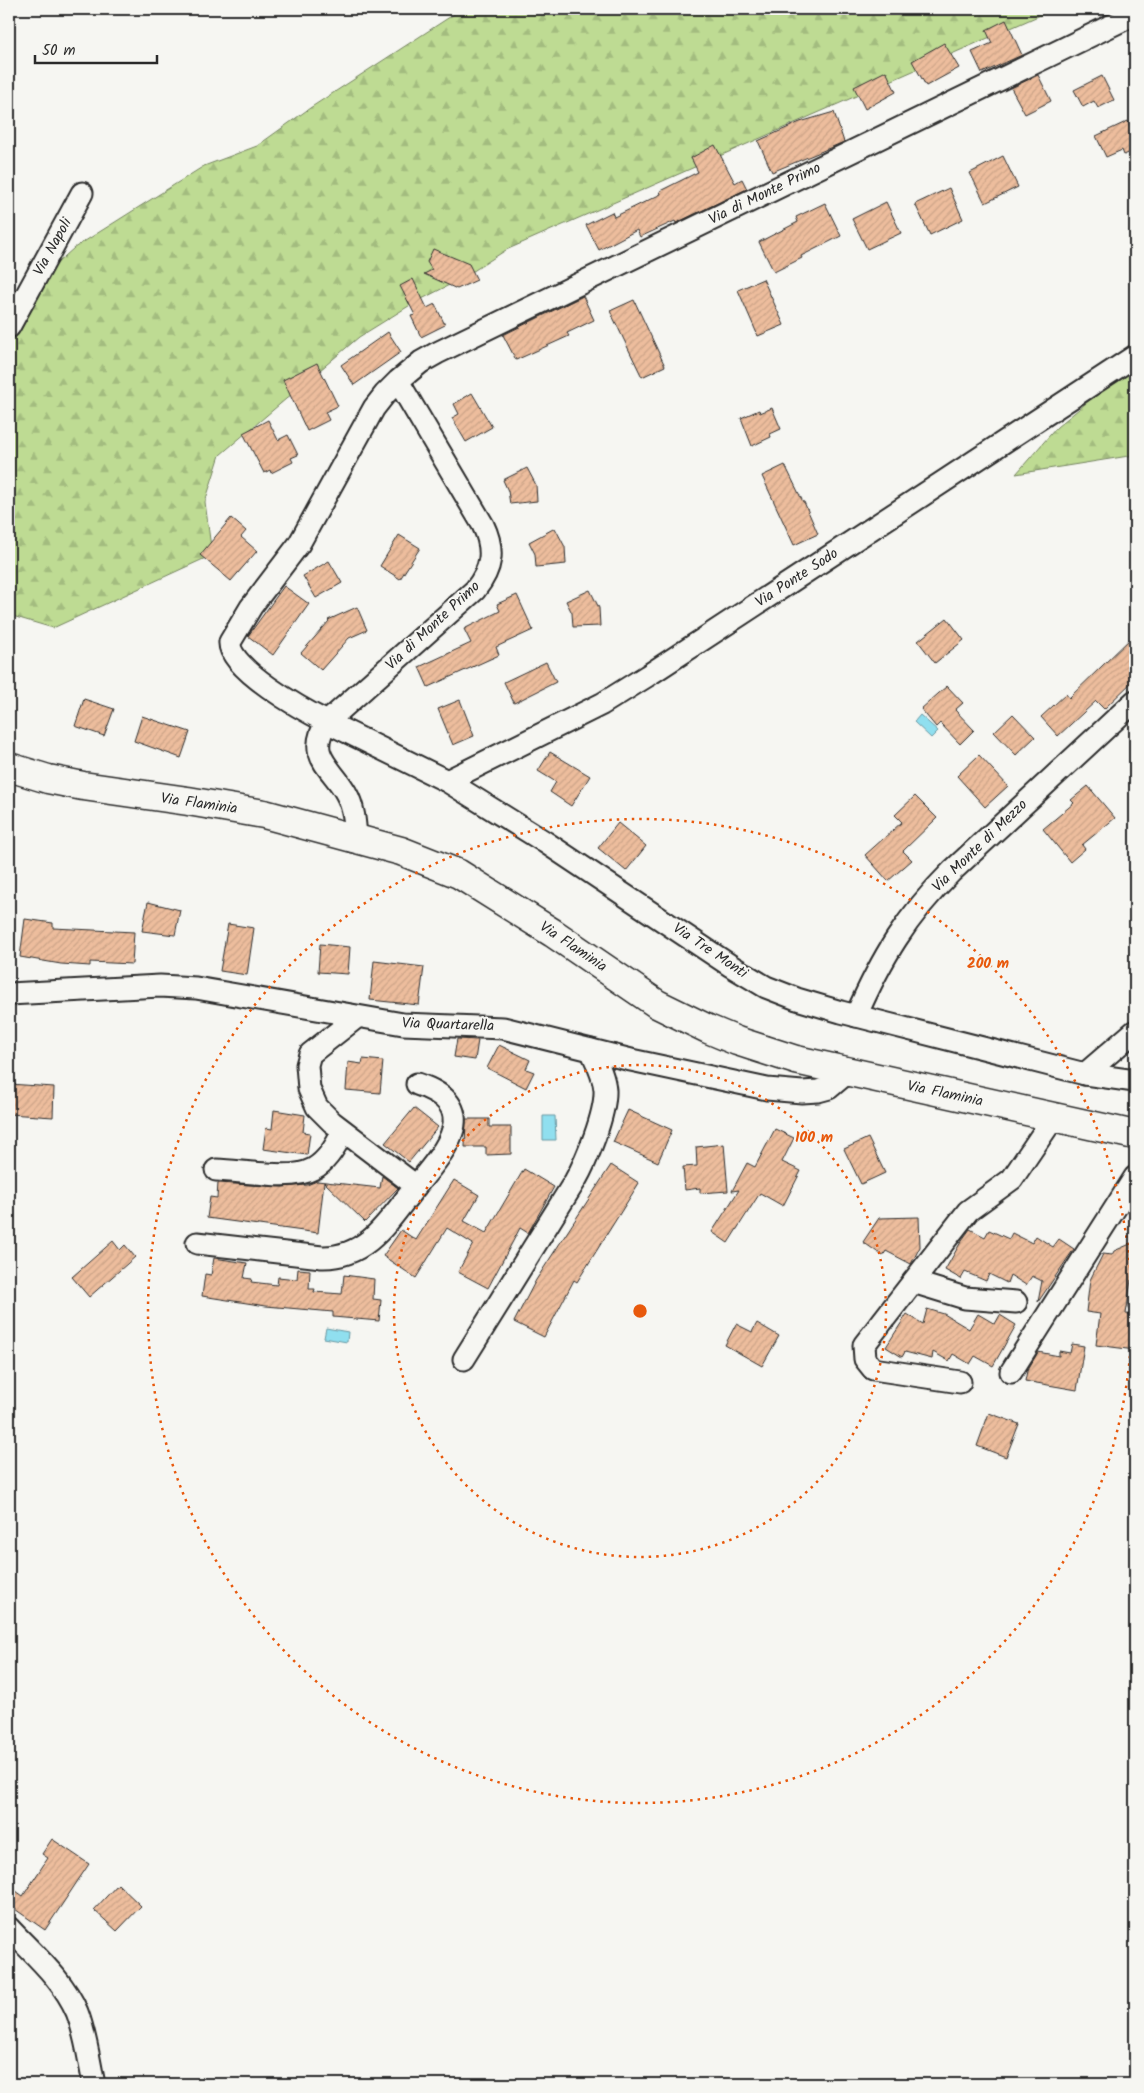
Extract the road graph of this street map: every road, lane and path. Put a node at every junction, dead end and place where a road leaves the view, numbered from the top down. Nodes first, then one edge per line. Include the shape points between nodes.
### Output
1 (1135, 14) edge
2 (82, 194) dead end
3 (9, 327) edge
4 (1135, 356) edge
5 (398, 381) junction
6 (229, 647) joint
7 (1135, 701) edge
8 (327, 722) junction
9 (9, 767) edge
10 (447, 781) junction
11 (356, 838) junction
12 (9, 994) edge
13 (856, 1016) junction
14 (357, 1017) junction
15 (1135, 1030) edge
16 (592, 1050) junction
17 (848, 1072) junction
18 (1085, 1074) junction
19 (1135, 1081) edge
20 (416, 1084) dead end
21 (1054, 1117) junction
22 (343, 1131) junction
23 (1135, 1135) edge
24 (216, 1170) dead end
25 (1135, 1177) edge
26 (416, 1186) junction
27 (198, 1243) dead end
28 (913, 1282) junction
29 (1016, 1302) dead end
30 (464, 1358) dead end
31 (1011, 1372) dead end
32 (960, 1382) dead end
33 (9, 1928) edge
34 (94, 2084) edge

1 - 5 street, Via di Monte Primo via 436,353
2 - 3 street, Via Napoli
4 - 10 street, Via Ponte Sodo via 648,676 594,708
5 - 6 street, Via di Monte Primo via 370,415 304,536 238,626
5 - 8 street, Via di Monte Primo via 483,525 490,543 490,565 475,590
6 - 8 street, Via Tre Monti via 235,658 276,693
7 - 13 street, Via Monte di Mezzo via 927,897 888,951
8 - 10 street, Via Tre Monti
8 - 11 street via 321,734 319,752 350,802
9 - 11 main road, Via Flaminia via 84,786 246,811
10 - 13 street, Via Tre Monti via 755,981 797,999
11 - 17 main road, Via Flaminia via 407,853 459,874 553,933 650,1000 708,1029 796,1060
12 - 14 street, Via Quartarella via 174,986
13 - 18 street, Via Tre Monti
14 - 16 street, Via Quartarella via 422,1026 494,1026
14 - 22 street via 313,1050 307,1061 308,1083 314,1101
15 - 18 street
16 - 17 street, Via Quartarella via 784,1091 823,1090
16 - 30 street via 602,1076 605,1096 587,1158
17 - 21 main road, Via Flaminia
18 - 19 street, Via Tre Monti
20 - 26 street via 435,1090 447,1100 454,1122 445,1150
21 - 23 main road, Via Flaminia
21 - 28 street via 1012,1179 968,1211
22 - 24 street via 328,1158 314,1170 300,1175
22 - 26 street
25 - 31 street
26 - 27 street via 369,1242 343,1256 322,1257
28 - 29 street via 965,1298
28 - 32 street via 864,1345 865,1359 873,1369
33 - 34 street via 70,1998 83,2032

